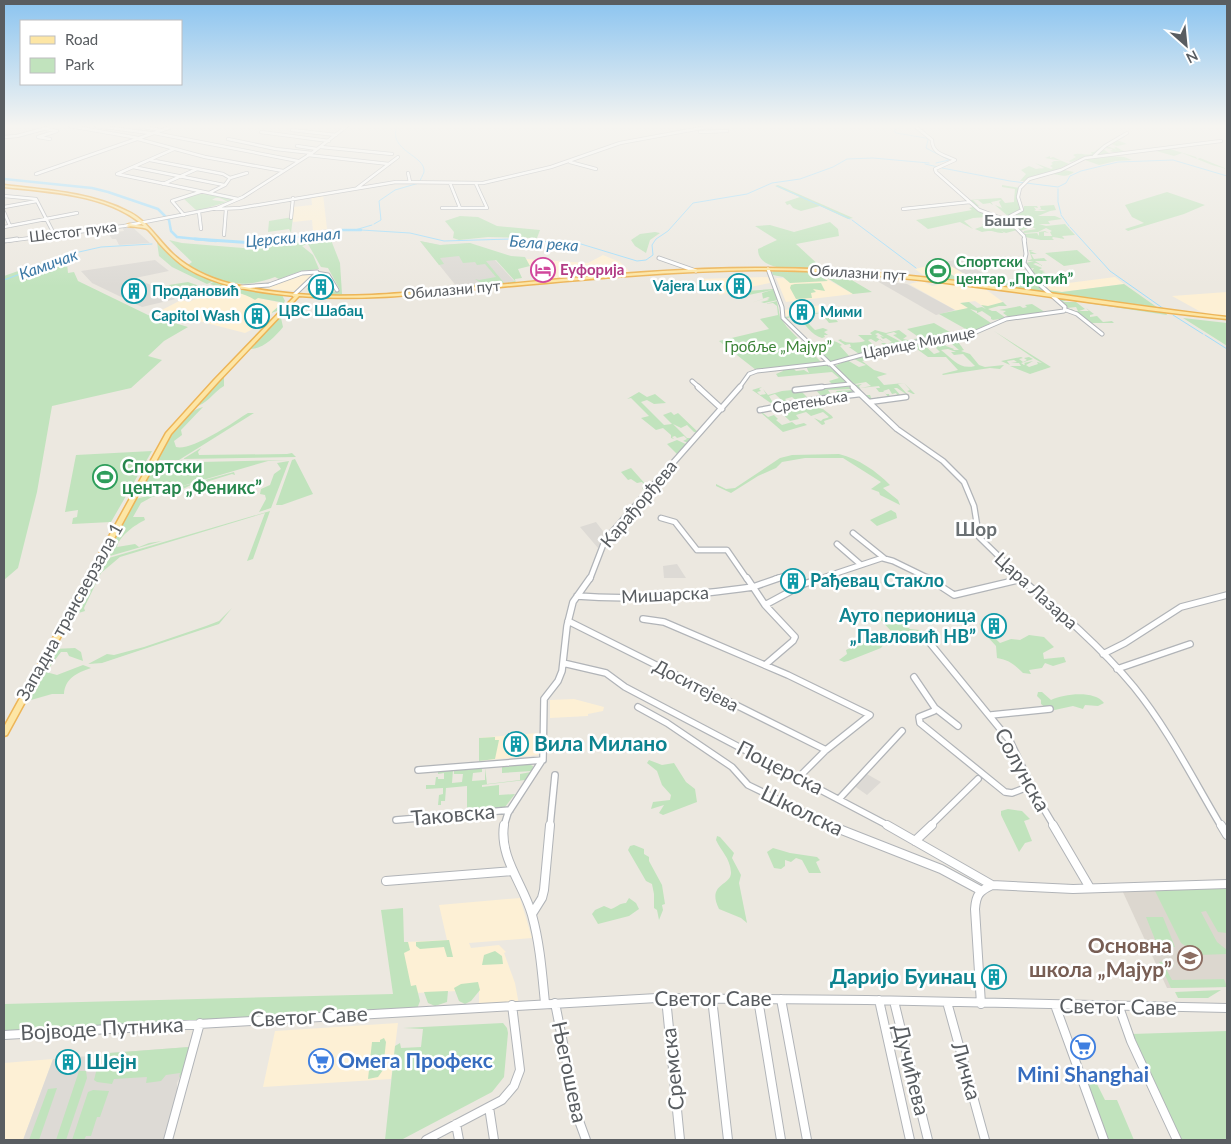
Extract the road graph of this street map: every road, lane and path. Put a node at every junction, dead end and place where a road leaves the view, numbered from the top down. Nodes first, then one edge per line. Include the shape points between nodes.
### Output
1 (142, 179) edge
2 (174, 179) edge
3 (193, 179) edge
4 (229, 179) edge
5 (270, 179) edge
6 (368, 179) edge
7 (497, 179) edge
8 (945, 179) edge
9 (1029, 179) edge
10 (410, 182) joint
11 (450, 183) junction
12 (163, 184) junction
13 (476, 184) junction
14 (224, 185) junction
15 (4, 186) edge
16 (356, 188) junction
17 (200, 191) junction
18 (209, 193) junction
19 (4, 196) edge
20 (293, 198) junction
21 (239, 199) junction
22 (37, 200) junction
23 (970, 202) junction
24 (4, 207) edge
25 (442, 208) dead end
26 (460, 208) junction
27 (216, 209) junction
28 (226, 209) junction
29 (903, 209) dead end
30 (4, 212) edge
31 (198, 212) junction
32 (77, 213) dead end
33 (184, 215) junction
34 (134, 216) junction
35 (47, 218) junction
36 (291, 218) dead end
37 (1008, 221) junction
38 (142, 222) junction
39 (129, 225) junction
40 (10, 226) junction
41 (4, 227) edge
42 (148, 228) junction
43 (201, 229) dead end
44 (54, 234) junction
45 (224, 235) dead end
46 (4, 241) edge
47 (659, 258) dead end
48 (770, 270) junction
49 (696, 271) junction
50 (317, 272) junction
51 (305, 286) junction
52 (241, 287) junction
53 (337, 290) dead end
54 (273, 292) junction
55 (296, 295) junction
56 (1050, 295) junction
57 (316, 296) junction
58 (287, 303) junction
59 (1066, 310) junction
60 (1227, 318) edge
61 (1102, 334) dead end
62 (829, 364) junction
63 (692, 382) dead end
64 (850, 384) junction
65 (795, 390) dead end
66 (860, 394) junction
67 (906, 397) dead end
68 (869, 402) junction
69 (722, 409) junction
70 (760, 410) dead end
71 (661, 518) dead end
72 (853, 533) dead end
73 (837, 544) dead end
74 (884, 558) junction
75 (860, 564) junction
76 (787, 575) dead end
77 (1022, 579) junction
78 (753, 587) junction
79 (1227, 595) edge
80 (578, 596) junction
81 (765, 605) junction
82 (643, 619) dead end
83 (568, 622) junction
84 (925, 637) dead end
85 (1190, 644) dead end
86 (1103, 654) junction
87 (563, 663) junction
88 (765, 665) junction
89 (1117, 669) junction
90 (914, 677) dead end
91 (638, 707) dead end
92 (935, 708) junction
93 (1050, 709) dead end
94 (991, 715) junction
95 (958, 726) dead end
96 (902, 730) dead end
97 (4, 733) edge
98 (826, 750) junction
99 (543, 760) junction
100 (418, 770) dead end
101 (555, 775) dead end
102 (799, 778) junction
103 (978, 779) dead end
104 (1035, 794) junction
105 (839, 799) junction
106 (510, 810) junction
107 (396, 820) dead end
108 (1227, 835) edge
109 (916, 841) junction
110 (513, 871) junction
111 (386, 881) dead end
112 (1227, 884) edge
113 (992, 885) junction
114 (1090, 888) junction
115 (980, 890) junction
116 (532, 914) junction
117 (666, 998) junction
118 (712, 998) junction
119 (758, 999) junction
120 (781, 1000) junction
121 (879, 1000) junction
122 (894, 1001) junction
123 (947, 1002) junction
124 (544, 1003) junction
125 (555, 1003) junction
126 (981, 1004) junction
127 (512, 1005) junction
128 (1055, 1005) junction
129 (1119, 1007) junction
130 (1227, 1008) edge
131 (200, 1023) junction
132 (4, 1035) edge
133 (489, 1107) junction
134 (456, 1124) junction
135 (168, 1140) edge
136 (426, 1140) edge
137 (458, 1140) edge
138 (494, 1140) edge
139 (586, 1140) edge
140 (680, 1140) edge
141 (728, 1140) edge
142 (781, 1140) edge
143 (807, 1140) edge
144 (910, 1140) edge
145 (928, 1140) edge
146 (985, 1140) edge
147 (1104, 1140) edge
148 (1177, 1140) edge

1 - 12 street
2 - 12 street
3 - 14 street
4 - 14 street
5 - 21 street
6 - 16 street
7 - 13 street
8 - 23 street
9 - 37 street via 1018,197 1022,209
10 - 11 street
10 - 16 street
11 - 13 street
11 - 26 street
12 - 17 street
13 - 26 street via 487,208
14 - 18 street
15 - 34 main road, Обилазни пут via 81,196
16 - 20 street
17 - 18 street
17 - 33 street via 172,201
18 - 21 street
19 - 22 street
20 - 28 street
20 - 36 street
21 - 27 street
22 - 24 street
22 - 35 street
23 - 29 street
23 - 37 street via 986,214
25 - 26 street
27 - 28 street
27 - 31 street, Шестог пука
28 - 45 street
30 - 40 street
31 - 33 street, Шестог пука
31 - 43 street
32 - 35 street
33 - 38 street, Шестог пука
34 - 38 main road, Обилазни пут
34 - 39 main road via 135,220
35 - 40 street
35 - 44 street
37 - 56 street via 1024,236 1024,263
38 - 39 street, Шестог пука
38 - 42 main road, Обилазни пут
39 - 42 main road
39 - 44 street, Шестог пука
40 - 41 street
42 - 52 main road, Обилазни пут via 186,266
44 - 46 street, Шестог пука
47 - 49 street, Обилазни пут
48 - 49 main road, Обилазни пут
48 - 56 main road, Обилазни пут via 904,275
48 - 62 street, Цара Лазара via 783,318
49 - 57 main road, Обилазни пут via 392,296
50 - 51 street
50 - 52 street, Обилазни пут via 302,273 269,285
50 - 53 street via 328,275
51 - 55 street
51 - 57 main road via 307,292
52 - 54 main road, Обилазни пут
54 - 55 main road, Обилазни пут
54 - 58 main road via 285,296
55 - 57 main road, Обилазни пут
55 - 58 main road, Западна трансверзала 1
56 - 59 street
56 - 60 main road, Обилазни пут
58 - 97 main road, Западна трансверзала 1 via 169,433
59 - 61 street via 1077,314
59 - 62 street, Царице Милице via 1006,319 976,332 894,346
62 - 64 street, Цара Лазара
62 - 69 street, Карађорђева via 752,372
63 - 69 street
64 - 65 street
64 - 66 street, Цара Лазара
66 - 68 street, Цара Лазара
66 - 70 street, Сретењска
67 - 68 street
68 - 77 street, Цара Лазара via 900,432 932,453 964,482 971,496 978,537
69 - 80 street, Карађорђева via 606,540 591,577
71 - 78 street via 675,522 697,550 727,550
72 - 74 street
73 - 75 street
74 - 75 street
74 - 77 street via 927,577 954,595
75 - 81 street via 804,584
76 - 78 street, Мишарска
77 - 86 street, Цара Лазара
78 - 80 street, Мишарска via 695,595
78 - 81 street
79 - 86 street via 1181,607 1118,648
80 - 83 street, Карађорђева via 573,602
81 - 88 street via 795,637
82 - 88 street via 664,622
83 - 87 street, Карађорђева
83 - 98 street, Доситејева
84 - 94 street, Солунска
85 - 89 street
86 - 89 street, Цара Лазара
87 - 99 street, Карађорђева via 558,681 544,699
87 - 102 street, Поцерска via 612,676 625,687
88 - 98 street via 870,715
89 - 108 street, Цара Лазара via 1161,726
90 - 92 street
91 - 115 street, Школска via 732,767 748,785 847,833 941,869
92 - 95 street
92 - 104 street via 919,717 920,723 1005,792 1025,788
93 - 94 street
94 - 104 street, Солунска via 1010,741
96 - 105 street
98 - 102 street
99 - 100 street
99 - 106 street
101 - 116 street via 544,890
102 - 105 street, Поцерска
103 - 109 street
104 - 114 street, Солунска
105 - 109 street, Поцерска
106 - 107 street, Таковска
106 - 110 street via 503,833
109 - 113 street, Поцерска
110 - 111 street
110 - 116 street
112 - 114 street
113 - 114 street
113 - 115 street
115 - 126 street via 975,909
116 - 124 street via 540,950
117 - 118 street, Светог Саве
117 - 125 street, Светог Саве
117 - 140 street, Сремска
118 - 119 street, Светог Саве
118 - 141 street
119 - 120 street, Светог Саве
119 - 142 street
120 - 121 street, Светог Саве
120 - 143 street
121 - 122 street, Светог Саве
121 - 144 street
122 - 123 street, Светог Саве
122 - 145 street, Дучићева
123 - 126 street, Светог Саве
123 - 146 street, Личка
124 - 125 street, Светог Саве
124 - 127 street, Светог Саве
125 - 139 street, Његошева via 578,1118
126 - 128 street, Светог Саве
127 - 131 street, Светог Саве
127 - 133 street via 519,1078 513,1090
128 - 129 street, Светог Саве
128 - 147 street
129 - 130 street, Светог Саве
129 - 148 street via 1131,1042
131 - 132 street, Војводе Путника
131 - 135 street
133 - 134 street
133 - 138 street
134 - 136 street
134 - 137 street

